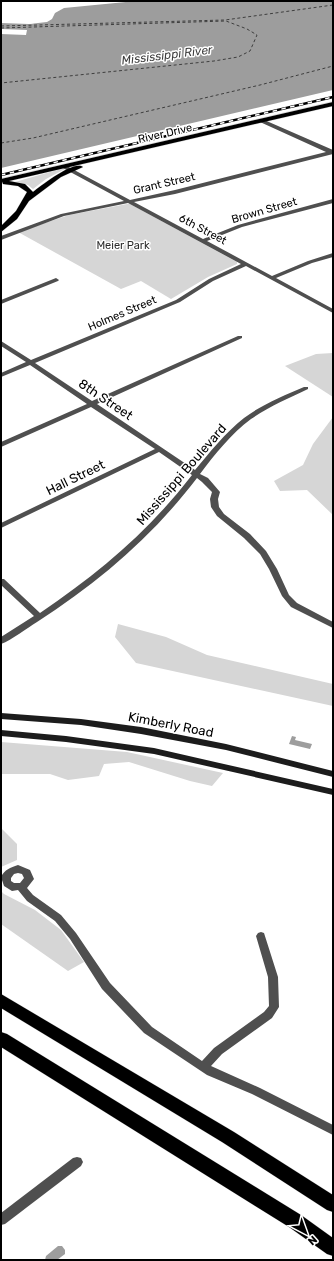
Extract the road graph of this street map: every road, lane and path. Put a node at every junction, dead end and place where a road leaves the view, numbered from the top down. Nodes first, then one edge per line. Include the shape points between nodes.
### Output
1 (333, 104) edge
2 (262, 120) junction
3 (145, 148) junction
4 (332, 153) edge
5 (63, 166) junction
6 (72, 170) junction
7 (1, 182) edge
8 (28, 199) junction
9 (130, 201) junction
10 (333, 201) edge
11 (1, 230) edge
12 (1, 238) edge
13 (202, 241) junction
14 (333, 255) edge
15 (246, 264) junction
16 (271, 278) junction
17 (56, 280) dead end
18 (1, 302) edge
19 (333, 310) edge
20 (240, 337) dead end
21 (1, 343) edge
22 (30, 363) junction
23 (1, 374) edge
24 (306, 388) dead end
25 (91, 404) junction
26 (1, 445) edge
27 (159, 450) junction
28 (197, 475) junction
29 (1, 526) edge
30 (1, 581) edge
31 (40, 617) junction
32 (333, 625) edge
33 (1, 641) edge
34 (1, 716) edge
35 (1, 733) edge
36 (333, 774) edge
37 (333, 792) edge
38 (21, 887) dead end
39 (261, 936) dead end
40 (1, 1000) edge
41 (1, 1039) edge
42 (203, 1067) junction
43 (333, 1130) edge
44 (77, 1162) dead end
45 (333, 1204) edge
46 (1, 1220) edge
47 (333, 1248) edge

1 - 2 main road, River Drive
2 - 3 main road, River Drive
2 - 4 street
3 - 5 main road, River Drive
3 - 6 main road
4 - 9 street, Grant Street
5 - 6 street, 6th Street
5 - 7 main road, River Drive
6 - 8 main road via 47,183
6 - 9 street, 6th Street
7 - 8 main road via 24,186 30,192
8 - 11 main road
9 - 12 street, Grant Street via 63,215
9 - 13 street, 6th Street
10 - 13 street, Brown Street via 240,226
13 - 15 street, 6th Street
14 - 16 street
15 - 16 street, 6th Street
15 - 22 street, Holmes Street via 211,280 178,301
16 - 19 street, 6th Street
17 - 18 street
20 - 25 street
21 - 22 street, 8th Street
22 - 23 street, Holmes Street
22 - 25 street, 8th Street
24 - 28 street, Mississippi Boulevard via 247,419 217,449
25 - 26 street
25 - 27 street, 8th Street
27 - 28 street, 8th Street
27 - 29 street, Hall Street
28 - 31 street, Mississippi Boulevard via 176,501 120,557
28 - 32 street, 8th Street via 216,492 215,507 221,516 263,553 286,596 300,608
30 - 31 street
31 - 33 street, Mississippi Boulevard
34 - 36 main road, Kimberly Road via 61,720 162,734
35 - 37 main road via 66,738 154,751
38 - 42 street via 30,898 58,918 106,986 129,1012 148,1030
39 - 42 street via 273,977 274,1007 268,1015 218,1051
40 - 45 highway via 228,1137
41 - 47 highway via 275,1208
42 - 43 street
44 - 46 street

